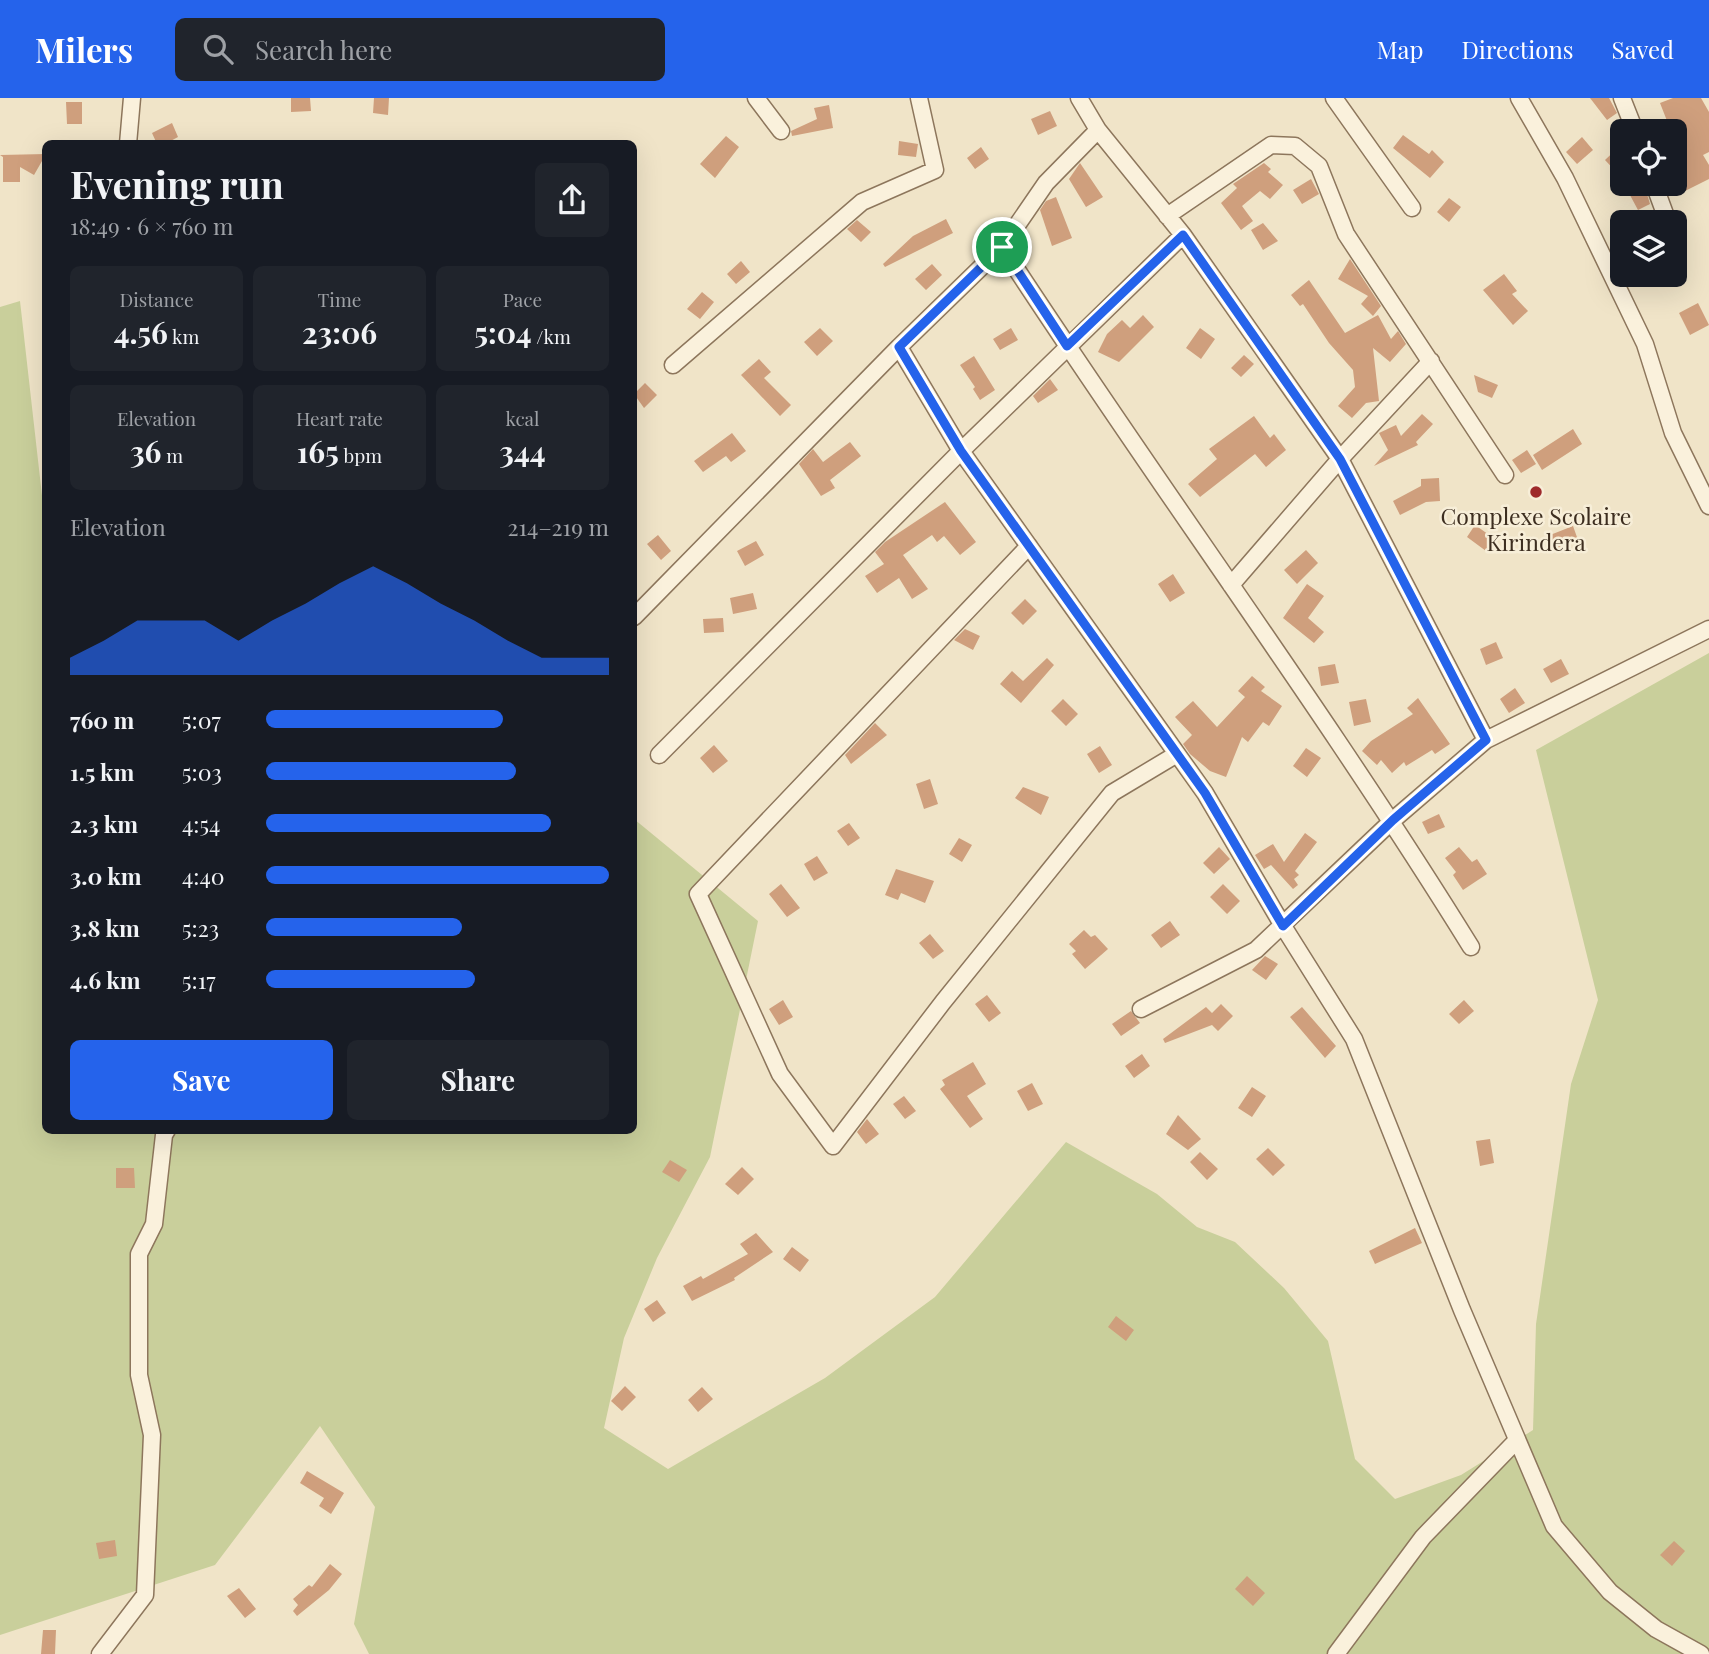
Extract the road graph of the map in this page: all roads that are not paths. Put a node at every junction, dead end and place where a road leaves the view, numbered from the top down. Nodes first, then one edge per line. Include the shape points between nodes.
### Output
1 (756, 98) edge
2 (919, 98) edge
3 (1079, 98) edge
4 (1334, 98) edge
5 (1519, 98) edge
6 (1622, 98) edge
7 (136, 99) edge
8 (1630, 119) edge
9 (1098, 130) junction
10 (781, 131) dead end
11 (129, 140) edge
12 (1412, 208) dead end
13 (1167, 216) junction
14 (1183, 235) junction
15 (1002, 247) junction
16 (1067, 346) junction
17 (899, 347) junction
18 (1431, 361) junction
19 (673, 365) dead end
20 (961, 451) junction
21 (1340, 459) junction
22 (1506, 475) dead end
23 (1709, 506) edge
24 (1029, 546) junction
25 (1231, 585) junction
26 (637, 614) edge
27 (1709, 629) edge
28 (1486, 740) junction
29 (1177, 754) junction
30 (659, 755) dead end
31 (1393, 820) junction
32 (1283, 926) junction
33 (1471, 947) dead end
34 (1141, 1009) dead end
35 (165, 1134) edge
36 (1517, 1440) junction
37 (100, 1654) edge
38 (1336, 1654) edge
39 (1701, 1654) edge

1 - 10 street
2 - 19 street via 934,170 862,202
3 - 9 street
4 - 12 street
5 - 23 street via 1564,178 1645,344 1673,433
6 - 8 street
7 - 11 street
9 - 13 street
9 - 15 street via 1046,183
13 - 14 street
13 - 18 street via 1271,145 1294,146 1319,166 1346,233
14 - 16 street
14 - 21 street
15 - 16 street
15 - 17 street
16 - 20 street
16 - 25 street
17 - 20 street
17 - 26 street
18 - 21 street
18 - 22 street
20 - 24 street
20 - 30 street
21 - 25 street
21 - 28 street
24 - 29 street
24 - 29 street via 698,894 780,1074 833,1146 1112,793
25 - 31 street
27 - 28 street
28 - 31 street
29 - 32 street
31 - 32 street
31 - 33 street
32 - 34 street via 1256,950
32 - 36 street via 1354,1039
35 - 37 street via 154,1224 139,1254 139,1375 152,1435 145,1595
36 - 38 street via 1423,1537
36 - 39 street via 1554,1526 1610,1592 1656,1629

